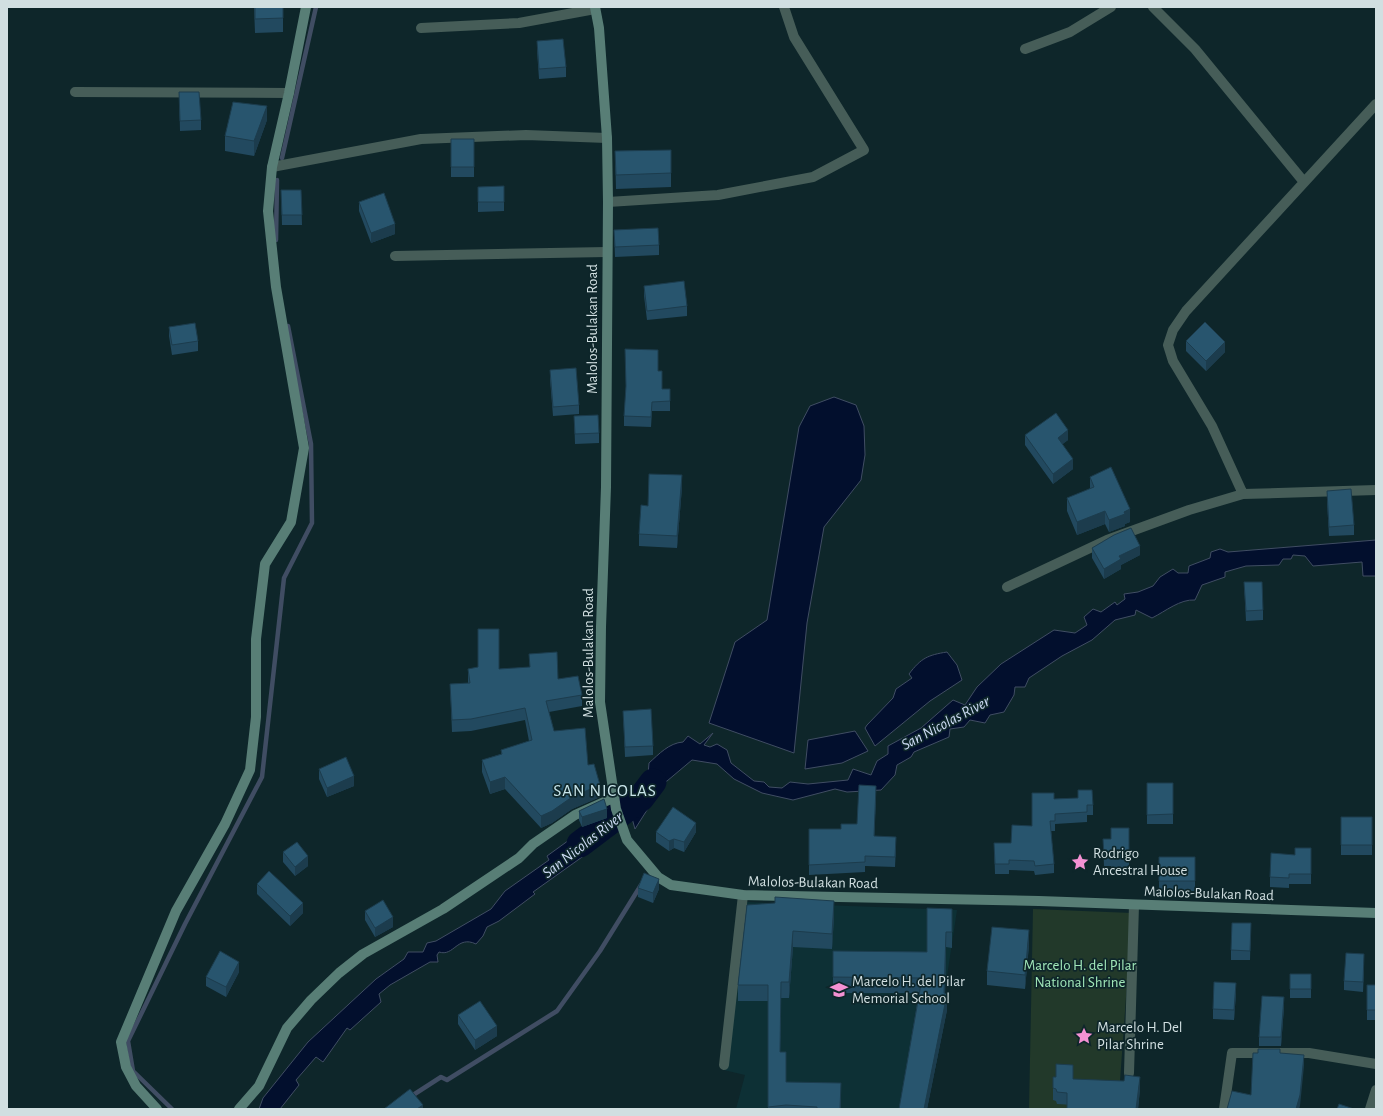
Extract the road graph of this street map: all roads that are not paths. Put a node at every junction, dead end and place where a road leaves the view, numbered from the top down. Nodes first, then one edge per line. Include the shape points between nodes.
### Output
1 (306, 7) edge
2 (784, 7) edge
3 (1111, 7) edge
4 (1153, 7) edge
5 (595, 8) edge
6 (421, 28) dead end
7 (1025, 49) dead end
8 (75, 92) dead end
9 (289, 93) junction
10 (1376, 104) edge
11 (607, 138) junction
12 (272, 167) junction
13 (1304, 182) junction
14 (608, 202) junction
15 (607, 252) junction
16 (395, 256) dead end
17 (1376, 490) edge
18 (1243, 494) junction
19 (1007, 587) dead end
20 (613, 798) junction
21 (743, 895) junction
22 (1134, 905) junction
23 (1376, 913) edge
24 (1376, 1064) edge
25 (724, 1065) dead end
26 (1129, 1073) dead end
27 (1376, 1090) edge
28 (157, 1109) edge
29 (240, 1109) edge
30 (1224, 1109) edge
31 (1370, 1109) edge

1 - 9 street
2 - 14 street via 794,36 864,150 813,177 718,195
3 - 7 street via 1070,32
4 - 13 street via 1195,49
5 - 6 street via 519,23
5 - 11 street, Malolos-Bulakan Road via 599,28
8 - 9 street
9 - 12 street
10 - 13 street
11 - 12 street via 526,135 421,139
11 - 14 street, Malolos-Bulakan Road
12 - 28 street via 268,211 275,279 304,448 291,522 265,564 256,639 256,717 250,770 225,824 176,911 121,1042 126,1067 136,1086
13 - 18 street via 1186,311 1173,330 1168,345 1173,361 1212,426
14 - 15 street, Malolos-Bulakan Road
15 - 16 street
15 - 20 street, Malolos-Bulakan Road via 606,487 600,702
17 - 18 street
18 - 19 street via 1189,510 1107,540
20 - 21 street, Malolos-Bulakan Road via 627,840 658,877 671,885
20 - 29 street via 575,815 533,844 519,858 449,905 363,954 338,973 287,1028 259,1086
21 - 22 street, Malolos-Bulakan Road
21 - 25 street
22 - 23 street, Malolos-Bulakan Road
22 - 26 street
24 - 30 street via 1309,1053 1232,1053
27 - 31 street

